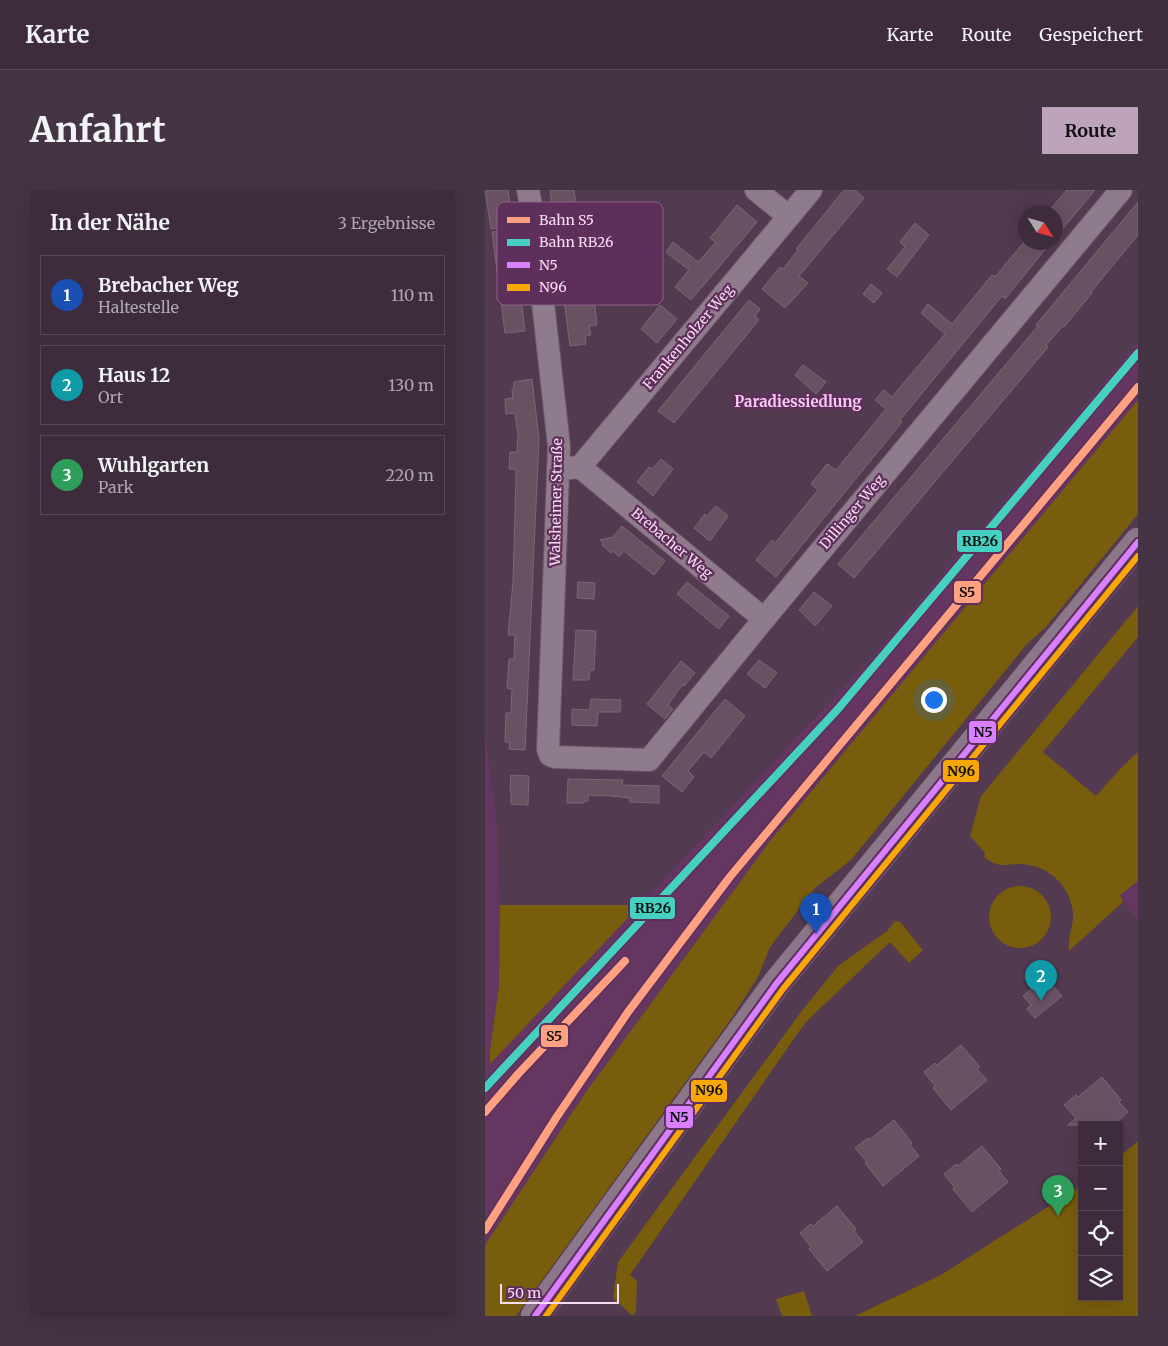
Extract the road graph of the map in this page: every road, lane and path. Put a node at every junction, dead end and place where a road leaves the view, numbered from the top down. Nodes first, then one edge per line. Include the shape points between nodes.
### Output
1 (756, 190) edge
2 (811, 190) edge
3 (1121, 190) edge
4 (789, 216) junction
5 (543, 305) edge
6 (569, 468) junction
7 (1138, 542) edge
8 (1138, 568) edge
9 (763, 619) junction
10 (550, 755) joint
11 (535, 1316) edge
12 (556, 1316) edge

1 - 4 street
2 - 4 street, Frankenholzer Weg
3 - 9 street, Dillinger Weg
4 - 6 street, Frankenholzer Weg
5 - 6 street, Walsheimer Straße via 559,446
6 - 9 street, Brebacher Weg
6 - 10 street, Walsheimer Straße
7 - 11 main road via 776,984
8 - 12 main road via 783,1000
9 - 10 street, Dillinger Weg via 649,760 555,758

